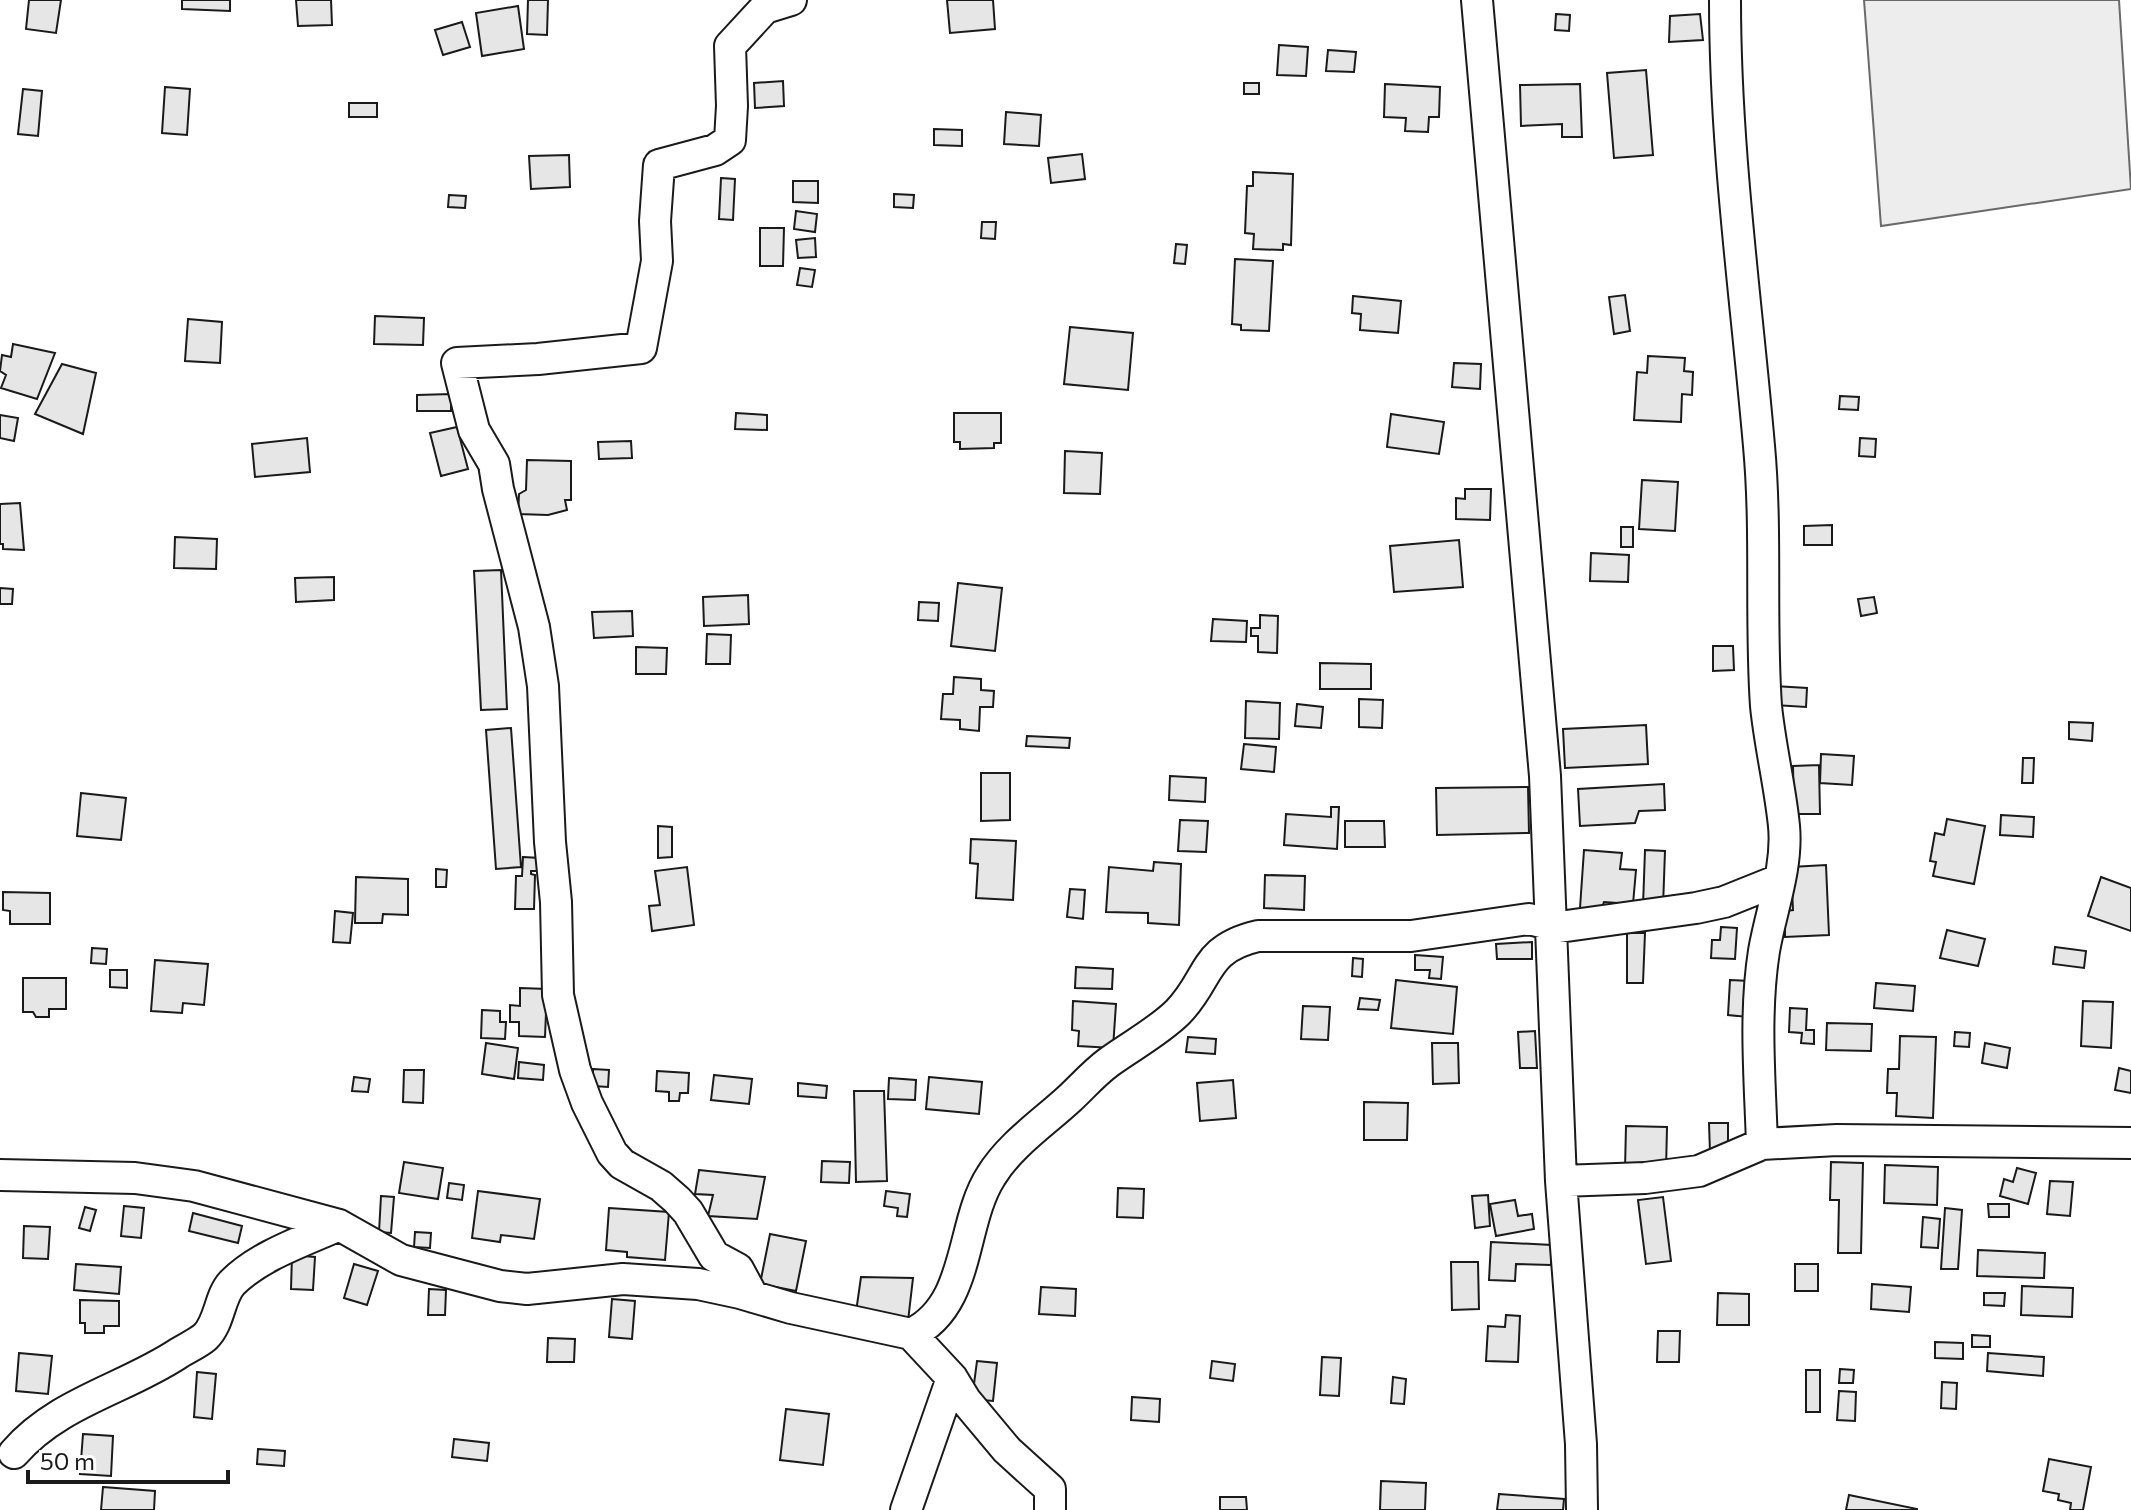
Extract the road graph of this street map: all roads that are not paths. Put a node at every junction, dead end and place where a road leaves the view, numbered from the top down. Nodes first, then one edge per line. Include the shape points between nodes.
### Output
1 (791, 0) edge
2 (1477, 0) edge
3 (1725, 0) edge
4 (1779, 880) junction
5 (1552, 928) junction
6 (2131, 1143) edge
7 (1762, 1144) junction
8 (0, 1175) edge
9 (1561, 1181) junction
10 (339, 1225) junction
11 (753, 1297) junction
12 (911, 1334) junction
13 (952, 1378) junction
14 (14, 1453) dead end
15 (906, 1510) edge
16 (1050, 1510) edge
17 (1582, 1510) edge

1 - 11 street via 765,8 730,46 730,140 715,150 659,165 657,261 641,348 457,363 474,430 494,464 534,627 543,686 558,995 575,1070 612,1153 677,1200 714,1256 738,1269
2 - 5 street via 1545,776
3 - 4 street via 1735,207 1760,450 1766,704 1784,826
4 - 5 street via 1696,908
4 - 7 street via 1761,990
5 - 9 street
5 - 12 street via 1529,919 1411,936 1258,936 1224,949 1180,1010 1091,1076 1012,1150 981,1198 955,1283 933,1320
6 - 7 street
7 - 9 street via 1699,1171
8 - 10 street via 135,1178 194,1186
9 - 17 street
10 - 11 street via 401,1260 500,1286 527,1289 623,1279 698,1284
10 - 14 street via 255,1265 230,1286 205,1337 156,1368 79,1402
11 - 12 street
12 - 13 street
13 - 15 street
13 - 16 street via 1007,1450 1050,1489

